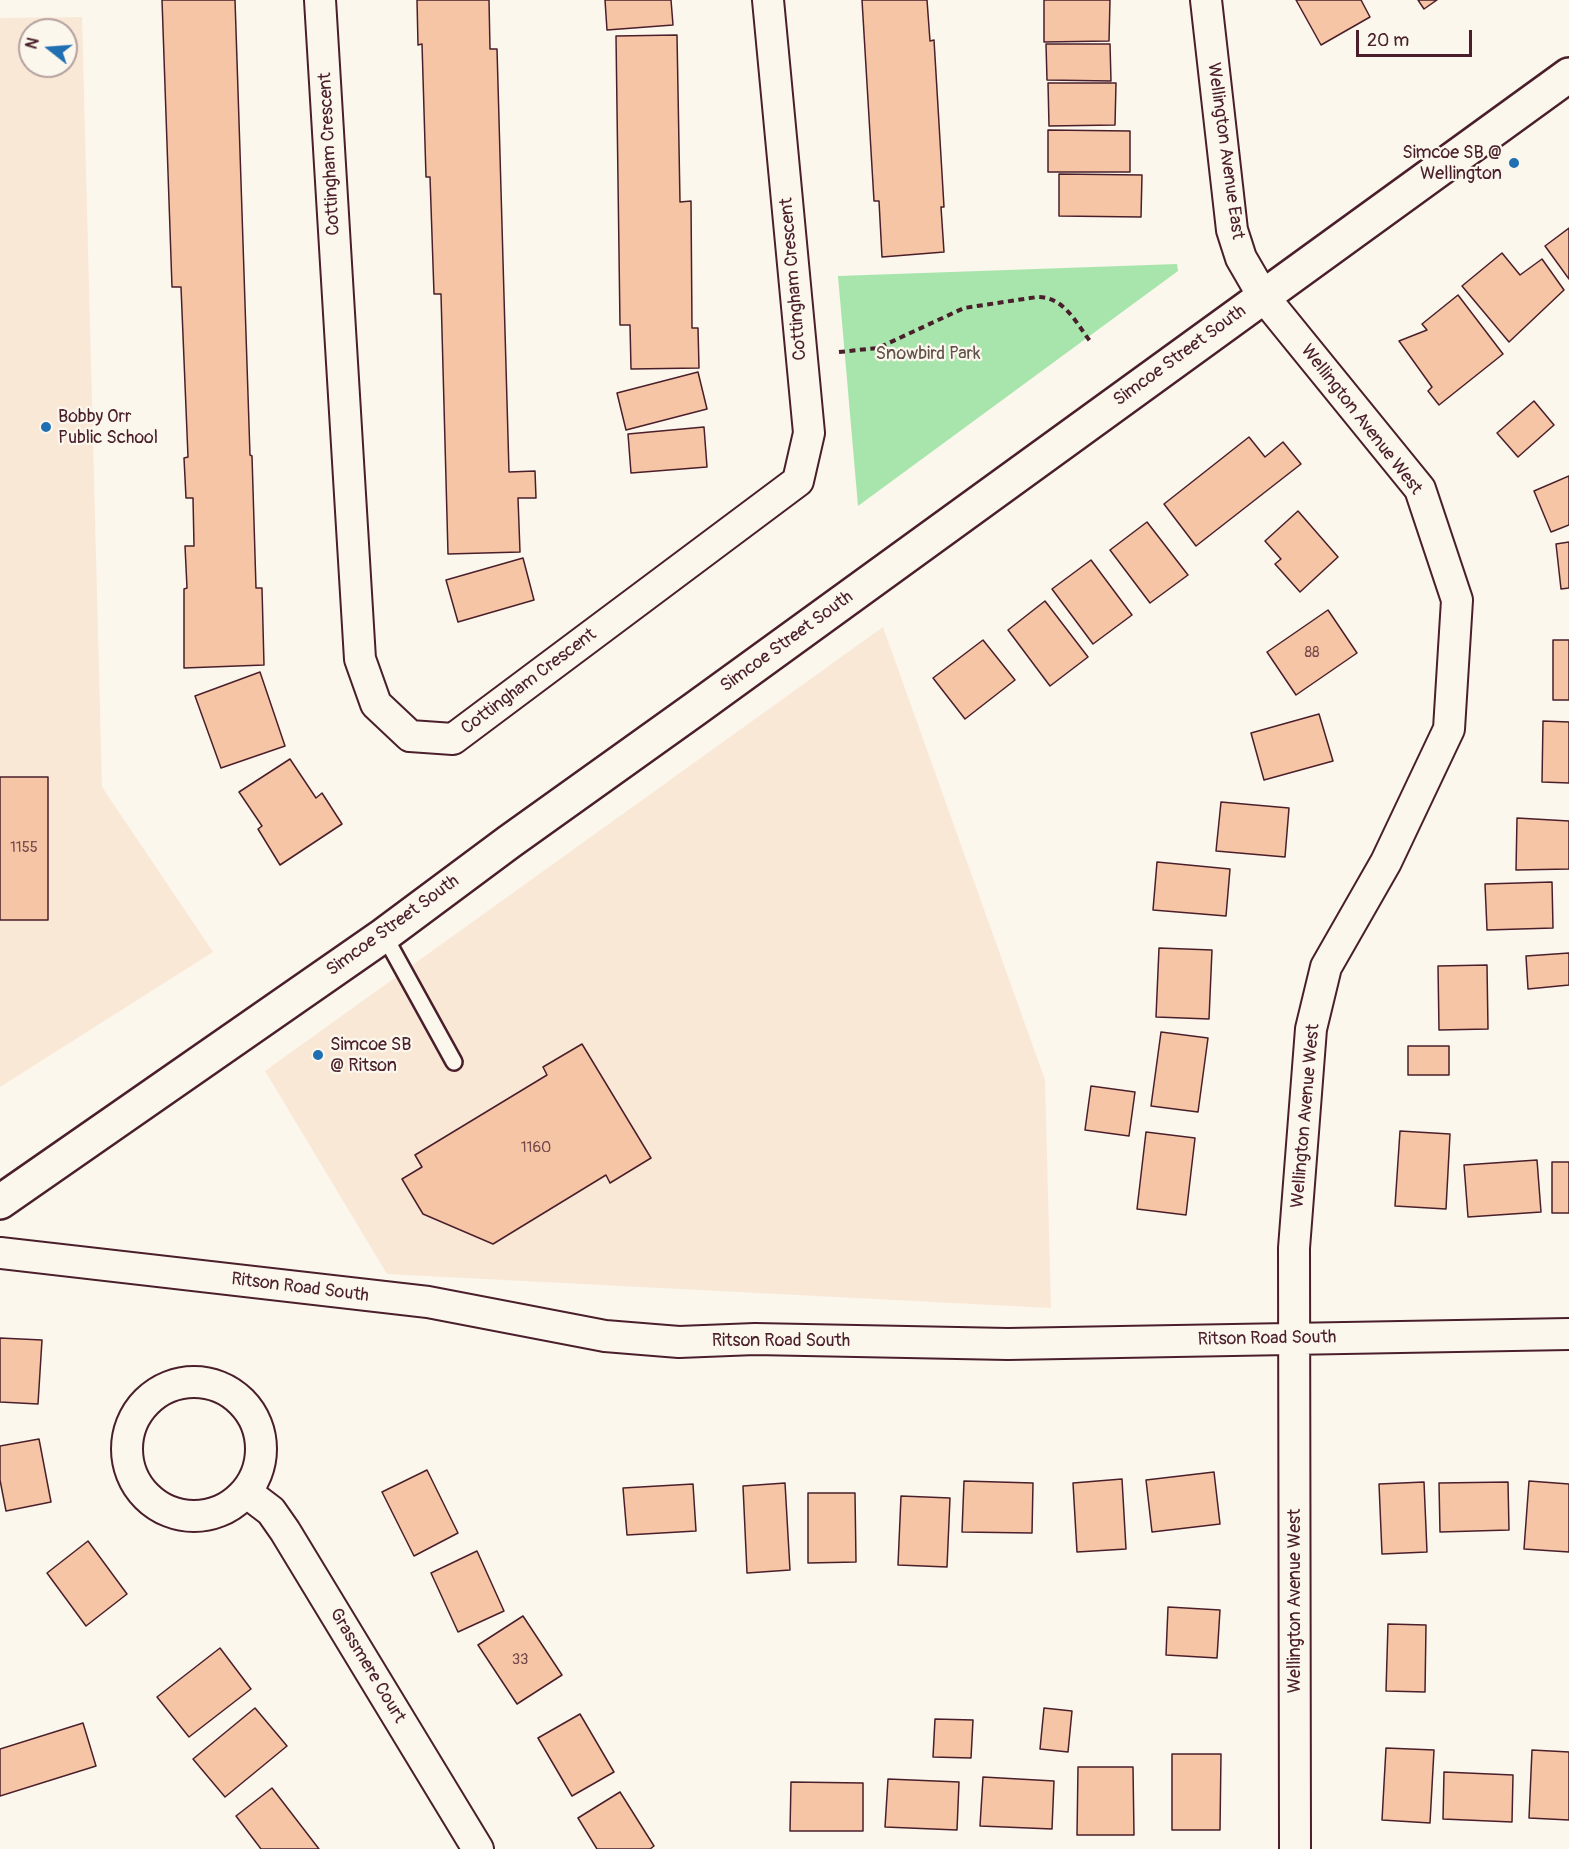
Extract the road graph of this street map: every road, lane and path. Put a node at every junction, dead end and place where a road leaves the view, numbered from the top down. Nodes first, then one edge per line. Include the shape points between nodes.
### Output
1 (320, 0) edge
2 (768, 0) edge
3 (1206, 0) edge
4 (1569, 75) edge
5 (1263, 297) junction
6 (1090, 341) dead end
7 (839, 352) dead end
8 (384, 935) junction
9 (454, 1062) dead end
10 (0, 1202) edge
11 (0, 1253) edge
12 (1569, 1334) edge
13 (1294, 1338) junction
14 (246, 1492) junction
15 (478, 1849) edge
16 (1295, 1849) edge

1 - 2 street, Cottingham Crescent via 360,659 376,704 410,736 453,739 798,482 809,433
3 - 5 street, Wellington Avenue East via 1232,230 1241,258
4 - 5 street, Simcoe Street South
5 - 8 street, Simcoe Street South
5 - 13 street, Wellington Avenue West via 1420,489 1457,600 1449,729 1386,862 1326,967 1311,1029 1294,1248
6 - 7 path via 1059,302 1037,297 964,308 878,348
8 - 9 lane
8 - 10 street, Simcoe Street South
11 - 13 street, Ritson Road South via 428,1302 605,1336 680,1342 755,1339 1008,1344
12 - 13 street, Ritson Road South
13 - 16 street, Wellington Avenue West
14 - 14 street via 258,1472 262,1450 258,1427 247,1407 231,1391 209,1382 187,1381 165,1387 146,1400 133,1418 126,1439 127,1461 135,1482 148,1499 166,1511 209,1515 230,1506
14 - 15 street, Grassmere Court via 271,1511 285,1531

